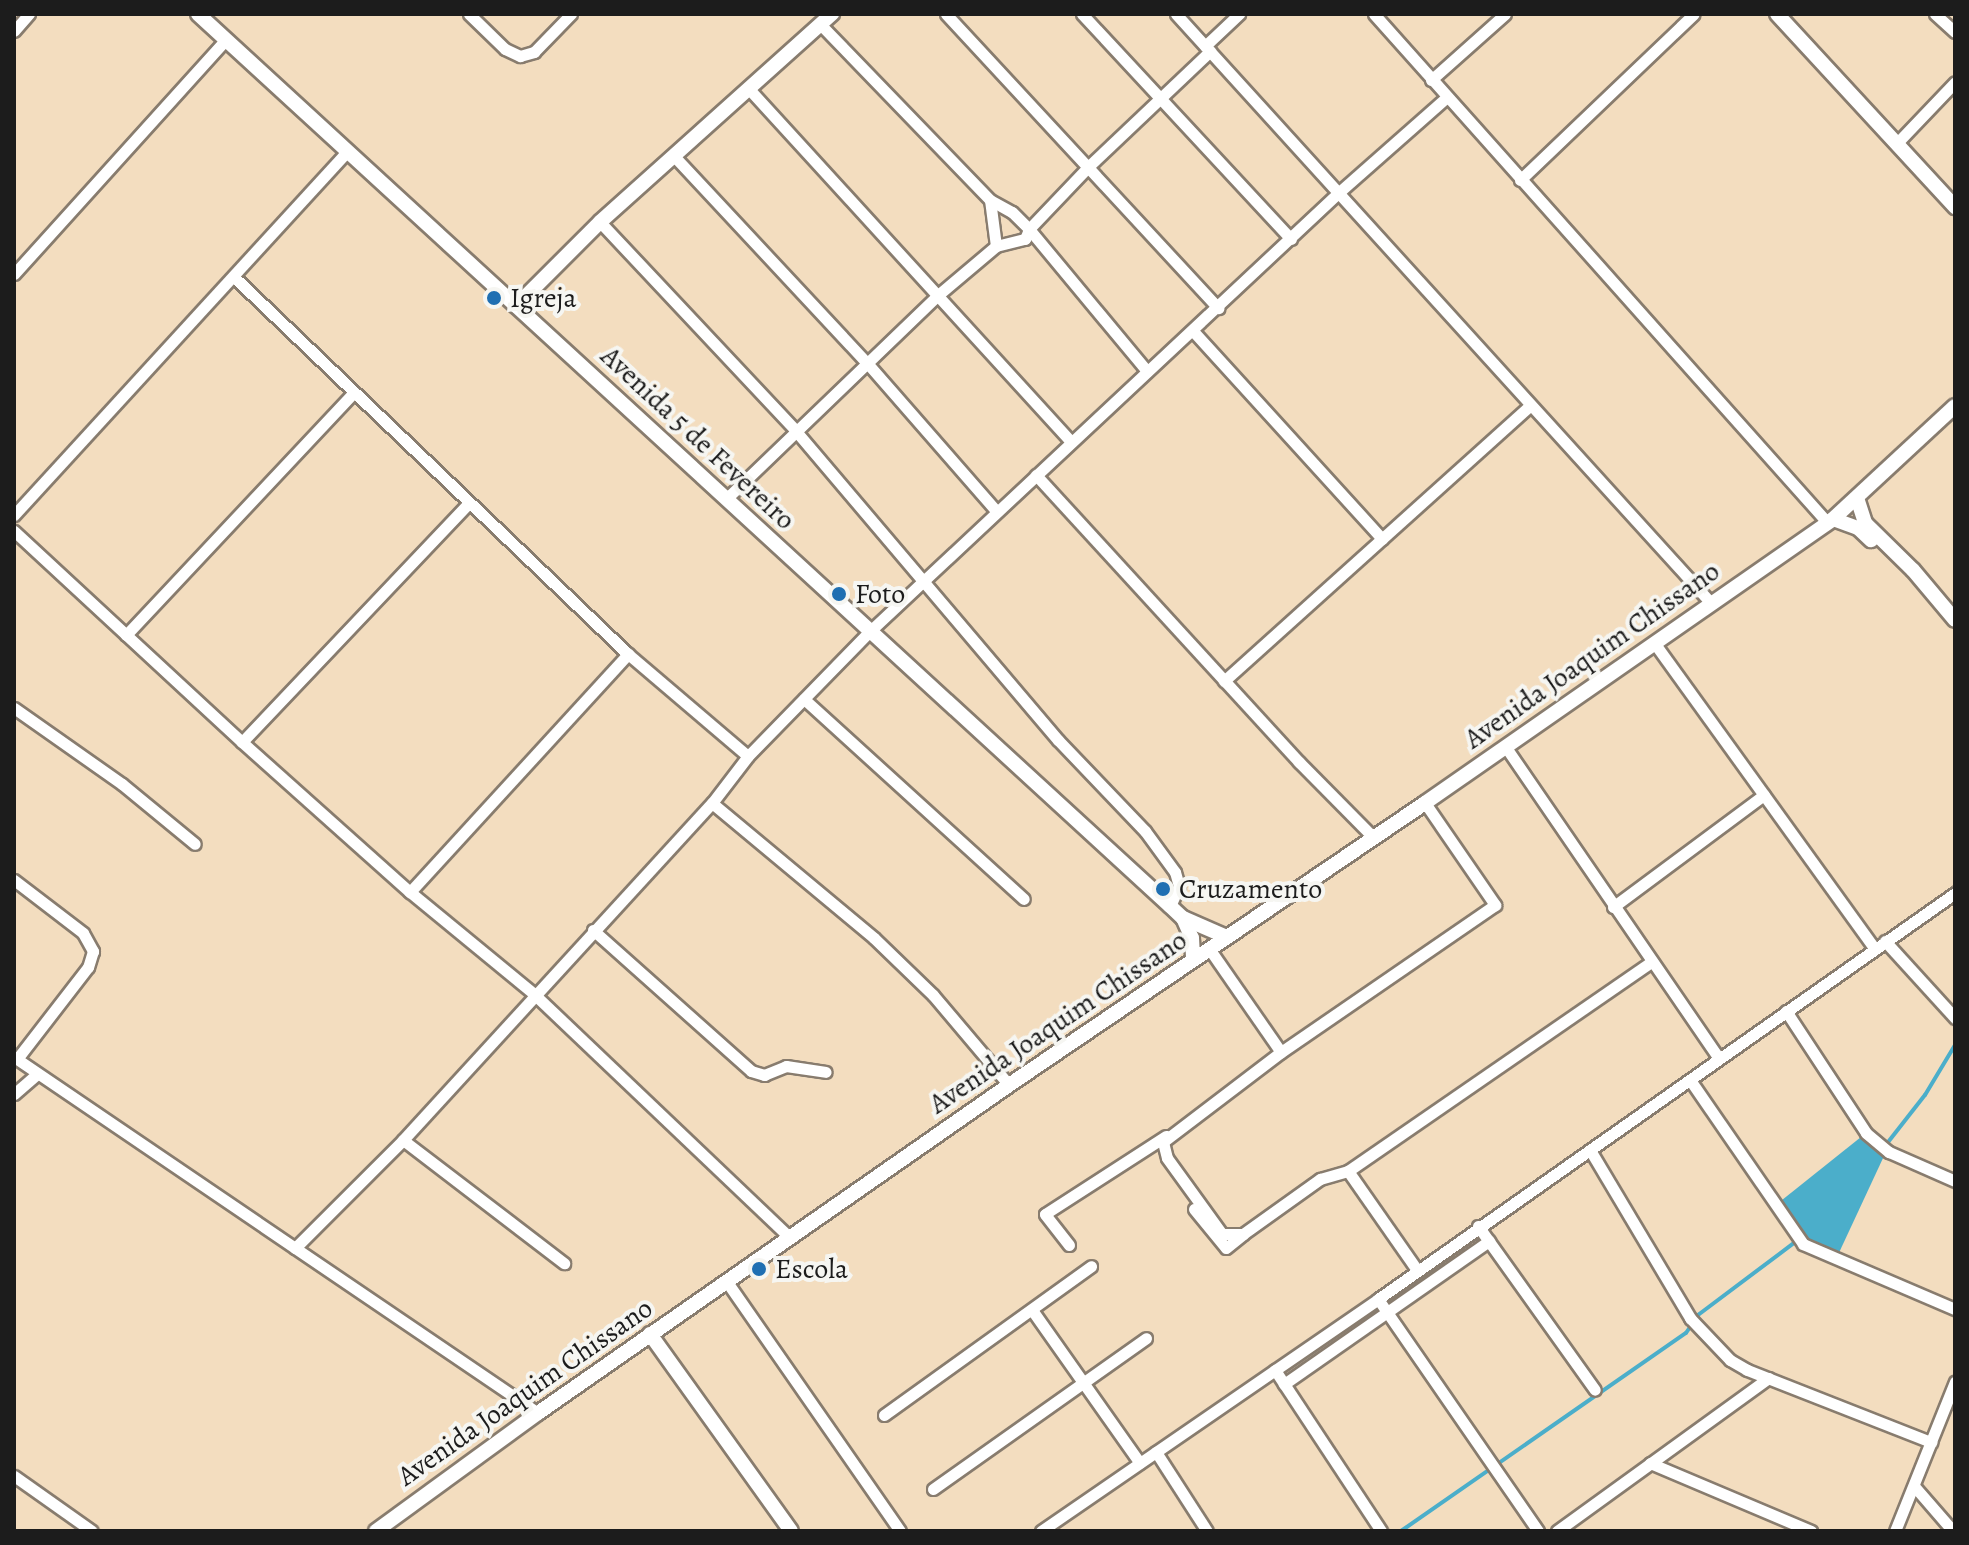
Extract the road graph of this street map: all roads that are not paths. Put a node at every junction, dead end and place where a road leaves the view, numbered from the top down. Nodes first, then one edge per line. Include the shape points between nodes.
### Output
1 (29, 14) edge
2 (198, 14) edge
3 (469, 14) edge
4 (571, 14) edge
5 (946, 14) edge
6 (1082, 14) edge
7 (1176, 14) edge
8 (1239, 14) edge
9 (1374, 14) edge
10 (1505, 14) edge
11 (1694, 14) edge
12 (1777, 14) edge
13 (1935, 14) edge
14 (827, 20) edge
15 (14, 31) edge
16 (1955, 32) edge
17 (226, 39) junction
18 (1207, 48) junction
19 (1431, 80) junction
20 (1955, 82) edge
21 (749, 89) junction
22 (1160, 96) junction
23 (1446, 98) junction
24 (1897, 143) junction
25 (348, 151) junction
26 (673, 155) junction
27 (1089, 166) junction
28 (1520, 180) junction
29 (1337, 194) junction
30 (990, 200) junction
31 (1955, 207) edge
32 (600, 222) junction
33 (1029, 229) junction
34 (1291, 239) junction
35 (996, 246) junction
36 (14, 274) edge
37 (234, 277) junction
38 (938, 295) junction
39 (516, 306) junction
40 (1218, 308) junction
41 (1193, 331) junction
42 (868, 364) junction
43 (1147, 371) junction
44 (354, 392) junction
45 (1529, 406) junction
46 (1955, 406) edge
47 (795, 430) junction
48 (1071, 442) junction
49 (1036, 475) junction
50 (1857, 498) junction
51 (726, 499) junction
52 (469, 503) junction
53 (997, 512) junction
54 (14, 515) edge
55 (1830, 521) junction
56 (14, 531) edge
57 (1382, 539) junction
58 (926, 580) junction
59 (1923, 584) junction
60 (1712, 604) junction
61 (1955, 620) edge
62 (869, 632) junction
63 (126, 635) junction
64 (1655, 644) junction
65 (628, 654) junction
66 (1224, 681) junction
67 (804, 699) junction
68 (14, 708) edge
69 (242, 742) junction
70 (1505, 746) junction
71 (748, 756) junction
72 (1764, 795) junction
73 (712, 803) junction
74 (1425, 803) junction
75 (1372, 836) junction
76 (195, 844) dead end
77 (14, 880) edge
78 (410, 892) junction
79 (1955, 893) edge
80 (1024, 899) dead end
81 (1167, 903) junction
82 (1613, 907) junction
83 (1183, 918) junction
84 (593, 930) junction
85 (1227, 937) junction
86 (1885, 941) junction
87 (1875, 949) junction
88 (1210, 950) junction
89 (1193, 958) junction
90 (1651, 962) junction
91 (534, 994) junction
92 (1786, 1011) junction
93 (1955, 1018) edge
94 (1281, 1052) junction
95 (16, 1058) edge
96 (1719, 1059) junction
97 (826, 1072) dead end
98 (36, 1075) junction
99 (1690, 1080) junction
100 (1009, 1085) junction
101 (14, 1094) edge
102 (1173, 1132) junction
103 (403, 1140) junction
104 (1150, 1146) junction
105 (1590, 1150) junction
106 (1348, 1171) junction
107 (1955, 1181) edge
108 (1478, 1226) junction
109 (1243, 1234) junction
110 (789, 1237) junction
111 (1489, 1241) junction
112 (1069, 1245) dead end
113 (295, 1248) junction
114 (564, 1263) dead end
115 (1091, 1266) dead end
116 (1417, 1270) junction
117 (727, 1282) junction
118 (1378, 1299) junction
119 (1955, 1309) edge
120 (1032, 1310) junction
121 (1387, 1313) junction
122 (650, 1334) junction
123 (1146, 1338) dead end
124 (1275, 1370) junction
125 (1768, 1378) junction
126 (1955, 1382) edge
127 (1083, 1383) junction
128 (1284, 1384) junction
129 (1595, 1390) dead end
130 (538, 1413) junction
131 (884, 1415) dead end
132 (1931, 1442) junction
133 (1156, 1452) junction
134 (1140, 1463) junction
135 (1650, 1463) junction
136 (14, 1476) edge
137 (1914, 1486) junction
138 (933, 1489) dead end
139 (92, 1531) edge
140 (376, 1531) edge
141 (791, 1531) edge
142 (900, 1531) edge
143 (1041, 1531) edge
144 (1207, 1531) edge
145 (1381, 1531) edge
146 (1538, 1531) edge
147 (1557, 1531) edge
148 (1811, 1531) edge
149 (1895, 1531) edge
150 (1953, 1531) edge

1 - 15 street
2 - 17 street, Avenida 5 de Fevereiro
3 - 4 street via 505,49 520,56 534,52
5 - 27 street
6 - 22 street
7 - 18 street
8 - 18 street
9 - 19 street
10 - 19 street
11 - 28 street
12 - 24 street
13 - 16 street
14 - 21 street
14 - 30 street
17 - 25 street, Avenida 5 de Fevereiro
17 - 36 street
18 - 22 street
18 - 29 street
19 - 23 street
20 - 24 street
21 - 26 street
21 - 38 street
22 - 27 street
22 - 34 street
23 - 28 street
23 - 29 street
24 - 31 street
25 - 37 street
25 - 39 street, Avenida 5 de Fevereiro
26 - 32 street
26 - 42 street
27 - 33 street
27 - 40 street
28 - 55 street
29 - 34 street
29 - 45 street
30 - 33 street
30 - 35 street
32 - 39 street
32 - 47 street
33 - 35 street via 1025,239
33 - 43 street
34 - 40 street
35 - 38 street
37 - 44 street
37 - 54 street
38 - 42 street
38 - 48 street
39 - 51 street, Avenida 5 de Fevereiro
40 - 41 street
41 - 43 street
41 - 57 street
42 - 47 street
42 - 53 street
43 - 48 street
44 - 52 street
44 - 63 street
45 - 57 street
45 - 60 street
46 - 50 street, Avenida Joaquim Chissano
47 - 51 street
47 - 58 street
48 - 49 street
49 - 53 street
49 - 66 street
50 - 55 street, Avenida Joaquim Chissano
50 - 59 street via 1865,523
51 - 62 street, Avenida 5 de Fevereiro
52 - 65 street
52 - 69 street
53 - 58 street
55 - 59 street via 1858,528
55 - 60 street, Avenida Joaquim Chissano
56 - 63 street
57 - 66 street
58 - 62 street
58 - 81 street via 1058,740 1167,859 1179,886
59 - 61 street
60 - 64 street, Avenida Joaquim Chissano
62 - 67 street
62 - 81 street, Avenida 5 de Fevereiro
63 - 69 street
64 - 70 street, Avenida Joaquim Chissano
64 - 72 street
65 - 71 street
65 - 78 street
66 - 75 street
67 - 71 street
67 - 80 street
68 - 76 street via 122,784
69 - 78 street
70 - 74 street, Avenida Joaquim Chissano
70 - 82 street
71 - 73 street
72 - 82 street
72 - 87 street
73 - 84 street
73 - 100 street via 874,938 933,995
74 - 75 street, Avenida Joaquim Chissano
74 - 94 street via 1495,905
75 - 85 street, Avenida Joaquim Chissano
77 - 95 street via 83,933 93,951 88,967
78 - 91 street
79 - 86 street
81 - 83 street, Avenida 5 de Fevereiro
82 - 90 street
83 - 85 street
83 - 89 street
84 - 91 street
84 - 97 street via 751,1071 764,1075 786,1066
85 - 88 street, Avenida Joaquim Chissano
86 - 87 street
86 - 93 street
87 - 92 street
88 - 89 street, Avenida Joaquim Chissano
88 - 94 street
89 - 100 street, Avenida Joaquim Chissano
90 - 96 street
90 - 106 street
91 - 103 street
91 - 110 street
92 - 96 street
92 - 107 street via 1866,1133 1889,1152
94 - 102 street
95 - 98 street
96 - 99 street
98 - 101 street
98 - 113 street
99 - 105 street
99 - 119 street via 1799,1239
100 - 110 street, Avenida Joaquim Chissano
102 - 104 street
102 - 109 street via 1163,1142 1167,1158 1222,1234
103 - 113 street
103 - 114 street
104 - 109 street via 1216,1240 1226,1248
104 - 112 street via 1045,1214
105 - 108 street
105 - 125 street via 1695,1322 1730,1360
106 - 109 street via 1320,1179
106 - 116 street
108 - 111 street
108 - 116 street
110 - 117 street, Avenida Joaquim Chissano
111 - 121 street
111 - 129 street
113 - 130 street
115 - 120 street
116 - 118 street
117 - 122 street, Avenida Joaquim Chissano
117 - 142 street
118 - 121 street
118 - 124 street
120 - 127 street
120 - 131 street
121 - 128 street
121 - 146 street
122 - 130 street, Avenida Joaquim Chissano
122 - 141 street
123 - 127 street
124 - 128 street
124 - 133 street
125 - 132 street
125 - 135 street
126 - 132 street
127 - 134 street
127 - 138 street
128 - 145 street
130 - 140 street, Avenida Joaquim Chissano
132 - 137 street
133 - 134 street
133 - 144 street
134 - 143 street
135 - 147 street
135 - 148 street
136 - 139 street
137 - 149 street
137 - 150 street

